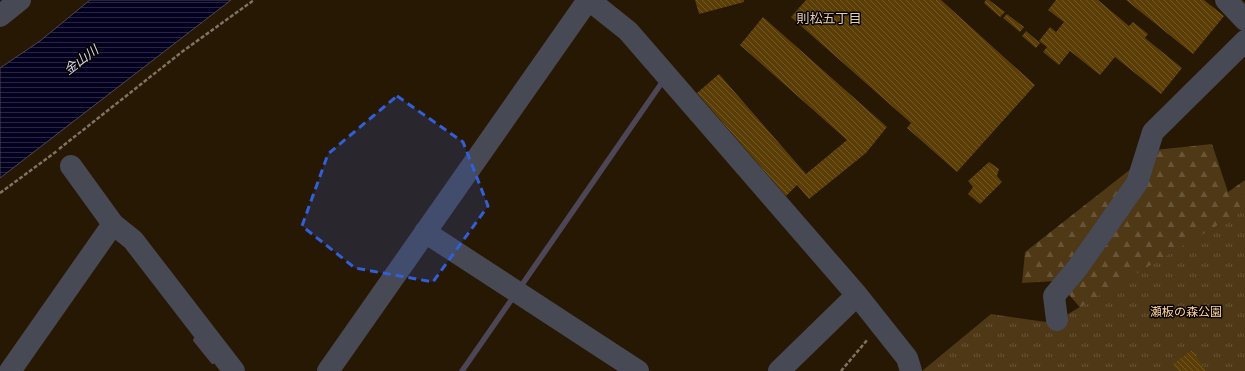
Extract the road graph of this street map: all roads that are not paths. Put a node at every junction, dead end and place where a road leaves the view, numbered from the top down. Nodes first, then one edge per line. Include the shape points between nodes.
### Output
1 (20, 0) edge
2 (589, 0) edge
3 (1226, 0) edge
4 (0, 16) edge
5 (1245, 20) edge
6 (1245, 41) edge
7 (64, 158) road end
8 (114, 224) junction
9 (425, 232) junction
10 (857, 295) junction
11 (1057, 320) dead end
12 (10, 371) edge
13 (234, 371) edge
14 (328, 371) edge
15 (638, 371) edge
16 (779, 371) edge
17 (911, 371) edge

1 - 4 street
2 - 9 street
2 - 10 street via 628,31
3 - 5 street
6 - 11 street via 1153,132 1137,183 1078,267 1054,296
7 - 8 street
8 - 12 street
8 - 13 street via 133,240
9 - 14 street
9 - 15 street
10 - 16 street
10 - 17 street via 907,358

